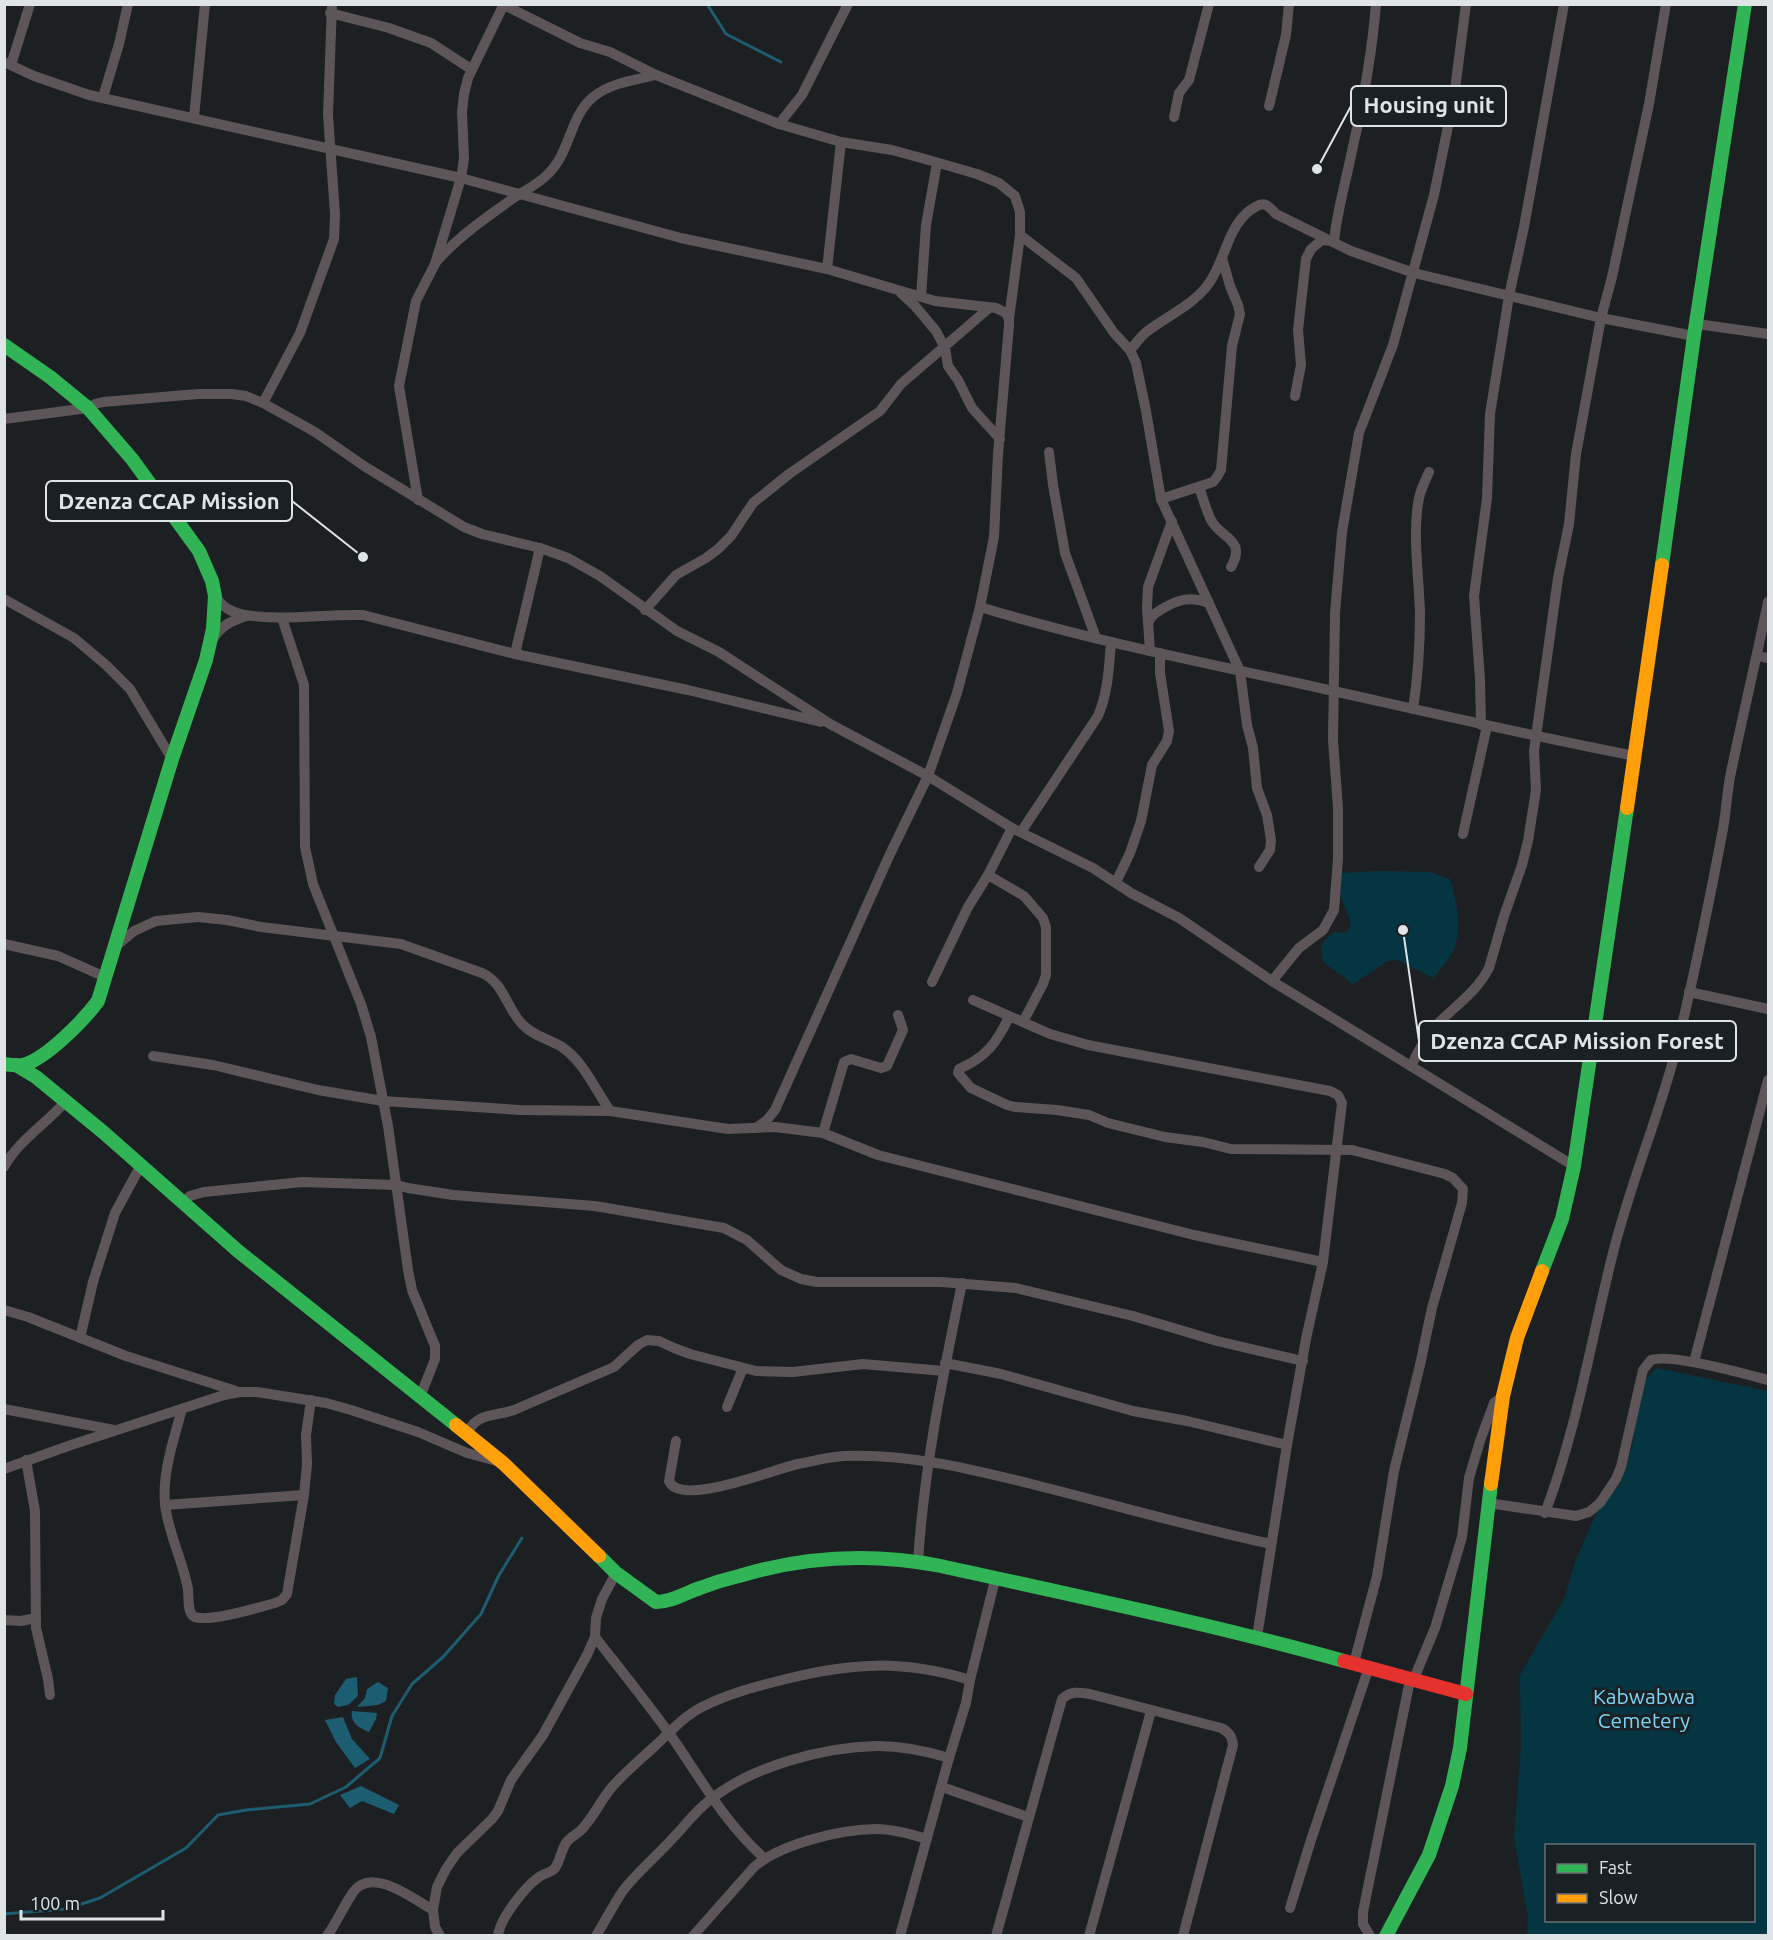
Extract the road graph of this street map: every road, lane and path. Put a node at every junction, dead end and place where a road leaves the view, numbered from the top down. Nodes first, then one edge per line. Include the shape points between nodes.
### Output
1 (30, 4) edge
2 (128, 4) edge
3 (205, 4) edge
4 (848, 4) edge
5 (1209, 4) edge
6 (1289, 4) edge
7 (1376, 4) edge
8 (1466, 4) edge
9 (1564, 4) edge
10 (1666, 4) edge
11 (1745, 4) edge
12 (504, 5) edge
13 (331, 9) edge
14 (8, 63) edge
15 (471, 69) junction
16 (656, 75) junction
17 (103, 97) junction
18 (1269, 106) dead end
19 (194, 117) junction
20 (1173, 117) dead end
21 (779, 124) junction
22 (841, 142) junction
23 (332, 150) junction
24 (937, 163) junction
25 (461, 178) junction
26 (520, 194) junction
27 (1020, 235) junction
28 (1334, 242) junction
29 (1222, 258) junction
30 (435, 264) junction
31 (827, 269) junction
32 (1414, 273) junction
33 (899, 291) junction
34 (1509, 296) junction
35 (921, 297) junction
36 (989, 308) junction
37 (1601, 318) junction
38 (1009, 319) junction
39 (1695, 330) junction
40 (1768, 334) edge
41 (4, 345) edge
42 (945, 348) junction
43 (1130, 350) junction
44 (1294, 396) dead end
45 (263, 403) junction
46 (88, 408) junction
47 (8, 420) edge
48 (1000, 439) junction
49 (1049, 452) dead end
50 (1429, 472) dead end
51 (1199, 487) junction
52 (1161, 499) junction
53 (418, 500) junction
54 (1172, 521) junction
55 (540, 548) junction
56 (1231, 567) dead end
57 (214, 596) junction
58 (4, 599) edge
59 (1768, 602) edge
60 (1209, 603) junction
61 (980, 607) junction
62 (645, 610) junction
63 (247, 616) junction
64 (282, 618) junction
65 (1148, 623) junction
66 (1096, 639) junction
67 (1110, 642) junction
68 (210, 645) junction
69 (1155, 652) junction
70 (514, 654) junction
71 (1757, 656) junction
72 (1768, 658) edge
73 (1240, 670) junction
74 (1335, 691) junction
75 (1413, 709) junction
76 (830, 724) junction
77 (1484, 725) junction
78 (1537, 737) junction
79 (1635, 756) junction
80 (172, 759) junction
81 (927, 776) junction
82 (1016, 830) junction
83 (1463, 834) dead end
84 (1259, 867) dead end
85 (988, 875) junction
86 (1116, 882) junction
87 (334, 936) junction
88 (4, 944) edge
89 (113, 948) junction
90 (105, 977) junction
91 (1272, 981) junction
92 (932, 982) dead end
93 (1689, 992) junction
94 (973, 1000) dead end
95 (1768, 1009) edge
96 (898, 1015) dead end
97 (1009, 1017) junction
98 (1023, 1022) junction
99 (153, 1056) dead end
100 (10, 1065) edge
101 (1411, 1066) junction
102 (1768, 1080) edge
103 (383, 1101) junction
104 (65, 1102) junction
105 (610, 1111) junction
106 (756, 1128) junction
107 (823, 1133) junction
108 (1335, 1149) junction
109 (141, 1165) junction
110 (1574, 1166) junction
111 (4, 1167) edge
112 (397, 1185) junction
113 (183, 1202) junction
114 (1323, 1262) junction
115 (962, 1282) junction
116 (4, 1310) edge
117 (80, 1338) junction
118 (1303, 1360) junction
119 (1694, 1362) junction
120 (945, 1367) junction
121 (743, 1368) junction
122 (1768, 1380) edge
123 (240, 1392) junction
124 (1503, 1395) junction
125 (420, 1397) junction
126 (310, 1400) junction
127 (727, 1407) dead end
128 (4, 1409) edge
129 (182, 1409) junction
130 (118, 1430) junction
131 (467, 1433) junction
132 (676, 1441) dead end
133 (1287, 1446) junction
134 (26, 1461) junction
135 (928, 1462) junction
136 (503, 1463) junction
137 (4, 1469) edge
138 (304, 1495) junction
139 (1488, 1503) junction
140 (165, 1505) junction
141 (1545, 1513) junction
142 (1271, 1544) junction
143 (918, 1562) junction
144 (616, 1574) junction
145 (995, 1580) junction
146 (36, 1618) junction
147 (4, 1620) edge
148 (595, 1637) junction
149 (1257, 1637) junction
150 (1354, 1663) junction
151 (1369, 1667) junction
152 (970, 1680) junction
153 (1412, 1681) junction
154 (1466, 1694) junction
155 (50, 1695) dead end
156 (1151, 1711) junction
157 (669, 1733) junction
158 (949, 1758) junction
159 (942, 1787) junction
160 (711, 1799) junction
161 (1028, 1817) junction
162 (927, 1839) junction
163 (764, 1858) junction
164 (1290, 1908) dead end
165 (433, 1910) junction
166 (327, 1935) edge
167 (440, 1935) edge
168 (498, 1935) edge
169 (596, 1935) edge
170 (693, 1935) edge
171 (900, 1935) edge
172 (996, 1935) edge
173 (1089, 1935) edge
174 (1183, 1935) edge
175 (1370, 1935) edge
176 (1386, 1935) edge

1 - 14 street
2 - 17 street
3 - 19 street
4 - 21 street via 802,95
5 - 20 street via 1189,80 1179,93
6 - 18 street via 1286,35
7 - 28 street via 1366,80
8 - 32 street via 1454,97
9 - 34 street
10 - 37 street via 1649,104
11 - 39 street
12 - 15 street
12 - 16 street
13 - 15 street via 431,43
13 - 23 street via 328,115
14 - 17 street via 73,90
15 - 25 street via 462,112
16 - 21 street
16 - 26 street via 604,89 591,99 579,113 556,165
17 - 19 street
19 - 23 street
21 - 22 street
22 - 24 street via 892,150
22 - 31 street
23 - 25 street
23 - 45 street via 334,239 300,333
24 - 27 street via 999,183 1015,196
24 - 35 street via 926,225
25 - 26 street
25 - 30 street
26 - 30 street via 451,245
26 - 31 street via 681,238
27 - 38 street
27 - 43 street via 1076,278
28 - 29 street via 1276,214 1264,204 1241,219
28 - 32 street
28 - 44 street via 1322,240 1306,259 1298,330 1301,366
29 - 43 street via 1206,288 1147,331
29 - 51 street via 1240,314 1232,346 1221,470 1213,482
30 - 53 street via 416,301 399,386
31 - 33 street
32 - 34 street
32 - 74 street via 1355,452 1342,532 1335,613
33 - 35 street
33 - 42 street via 936,331
34 - 37 street
34 - 77 street via 1490,414 1486,498 1474,596
35 - 36 street
36 - 38 street via 1002,310
36 - 42 street
37 - 39 street
37 - 78 street via 1576,453
38 - 48 street
39 - 40 street
39 - 79 street
41 - 46 street
42 - 48 street via 948,366 972,408
42 - 62 street via 901,384 880,411 753,503 718,549 676,574
43 - 52 street via 1146,411
45 - 46 street via 232,394 198,394 104,402
45 - 53 street via 315,432
46 - 47 street
46 - 57 street via 132,459 199,551
48 - 61 street via 996,524
49 - 66 street via 1065,553
50 - 75 street via 1418,501 1419,673
51 - 52 street
51 - 56 street via 1210,519 1235,546
52 - 54 street
53 - 55 street via 472,531
54 - 60 street
54 - 65 street via 1148,586
55 - 62 street via 600,576
55 - 70 street
57 - 63 street via 231,611
57 - 68 street
58 - 80 street via 74,638 106,665 130,689
59 - 71 street
60 - 65 street via 1183,598 1153,615
60 - 73 street
61 - 66 street
61 - 81 street via 957,693
62 - 76 street via 719,652
63 - 64 street
63 - 68 street via 223,627
64 - 70 street via 363,615
64 - 87 street via 304,685 307,860
65 - 69 street
66 - 67 street
67 - 69 street
67 - 82 street via 1104,704
68 - 80 street
69 - 73 street
69 - 86 street via 1169,731 1152,765 1141,821
70 - 76 street
71 - 72 street
71 - 93 street
73 - 74 street
73 - 84 street via 1257,788 1270,834 1270,850
74 - 75 street
74 - 91 street via 1338,859 1334,910 1323,930 1299,948
75 - 77 street
76 - 81 street
77 - 78 street
77 - 83 street
78 - 79 street
78 - 101 street via 1536,790 1525,853 1489,968 1477,986 1426,1037
79 - 110 street
80 - 89 street
81 - 82 street
81 - 106 street via 775,1110
82 - 85 street
82 - 86 street
85 - 92 street
85 - 98 street via 1024,897 1046,927 1046,975
86 - 91 street via 1206,935
87 - 89 street via 183,917 145,925
87 - 103 street via 366,1019
87 - 105 street via 401,944 487,975 500,987 513,1013 529,1031 576,1059
88 - 90 street via 58,956
89 - 90 street
90 - 100 street via 91,1012 30,1062
91 - 101 street
93 - 95 street
93 - 141 street via 1675,1051 1612,1254 1584,1382
94 - 97 street
96 - 107 street via 903,1030 887,1066 881,1068 851,1059 844,1062
97 - 98 street
97 - 108 street via 993,1045 958,1073 971,1088 1007,1105 1089,1115 1165,1137 1232,1149
98 - 108 street via 1088,1045 1330,1091 1342,1103
99 - 103 street
100 - 104 street via 36,1077
101 - 110 street
102 - 119 street
103 - 105 street
103 - 112 street
104 - 109 street
104 - 111 street via 18,1147
105 - 106 street via 728,1129
106 - 107 street
107 - 114 street via 878,1155 1194,1235
108 - 114 street
108 - 150 street via 1445,1174 1463,1189 1394,1471 1377,1576
109 - 113 street
109 - 117 street via 115,1214
110 - 124 street via 1562,1219 1517,1338
112 - 113 street via 302,1182 204,1192
112 - 115 street via 453,1195 595,1206 724,1228 747,1239 781,1270 810,1281
112 - 125 street via 412,1290 435,1346 435,1359
113 - 125 street
114 - 118 street
115 - 118 street via 1046,1294
115 - 120 street
116 - 117 street
117 - 123 street
118 - 133 street
119 - 122 street
119 - 141 street via 1656,1359 1647,1364 1621,1467 1600,1503 1576,1516
120 - 121 street via 863,1364 793,1372
120 - 133 street via 1001,1374 1133,1411
120 - 135 street
121 - 127 street
121 - 131 street via 647,1340 614,1367 514,1410 478,1418
123 - 126 street
123 - 129 street
124 - 139 street
124 - 153 street via 1494,1403 1480,1441 1469,1478 1462,1537 1435,1628
125 - 131 street
126 - 136 street via 351,1410
126 - 138 street
128 - 130 street
129 - 130 street
129 - 140 street via 168,1470
130 - 134 street
131 - 136 street
132 - 135 street via 669,1481 676,1489 731,1485 798,1464 841,1456
133 - 142 street
134 - 137 street
134 - 146 street via 35,1511
135 - 142 street via 998,1475
135 - 143 street
136 - 144 street
138 - 140 street
138 - 140 street via 287,1594 275,1603 213,1618 200,1618 190,1612 188,1590
139 - 141 street
139 - 154 street
142 - 149 street
143 - 144 street via 866,1558 801,1562 736,1577 663,1602 649,1598
143 - 145 street
144 - 148 street via 602,1599
145 - 149 street via 1139,1608
145 - 152 street
146 - 147 street
146 - 155 street
148 - 157 street
148 - 165 street via 543,1736 511,1780 498,1811 457,1852 446,1869 437,1887
149 - 150 street
150 - 151 street
151 - 153 street
151 - 164 street
152 - 157 street via 900,1666 812,1671 703,1706
152 - 158 street
153 - 154 street
153 - 175 street via 1364,1912 1363,1923
154 - 176 street via 1460,1748 1441,1822 1429,1855
156 - 161 street via 1090,1694 1068,1693 1062,1698
156 - 173 street
156 - 174 street via 1221,1728 1233,1737
157 - 160 street
157 - 168 street via 611,1788 582,1829 564,1846 556,1867 529,1885
158 - 159 street
158 - 160 street via 878,1746 819,1753 760,1771
159 - 161 street
159 - 162 street
160 - 163 street
160 - 169 street via 622,1892
161 - 172 street
162 - 163 street via 879,1829 861,1830 825,1836
162 - 171 street
163 - 170 street
165 - 166 street via 384,1883 371,1881 354,1891
165 - 167 street

